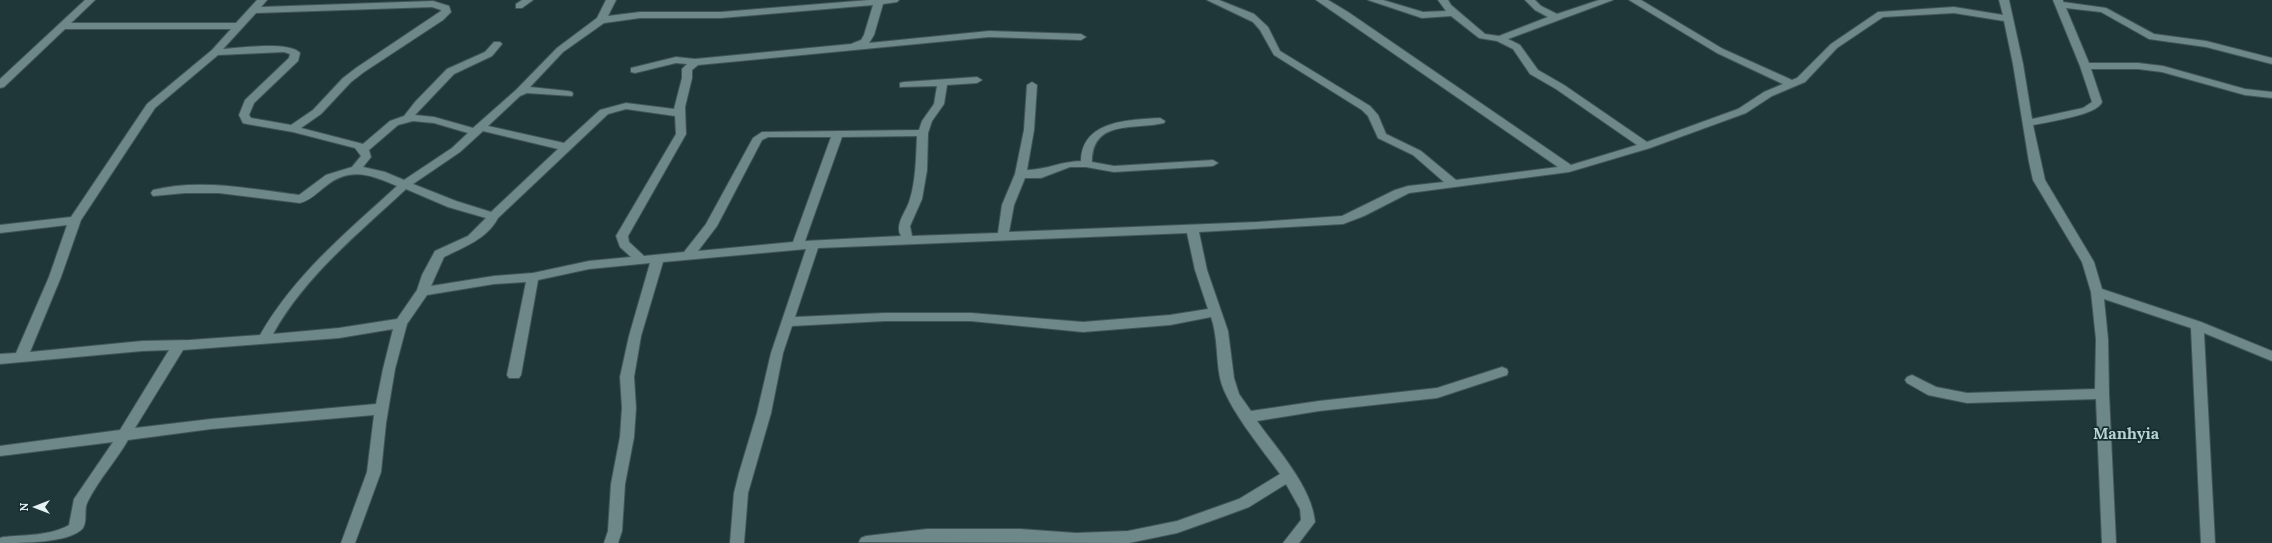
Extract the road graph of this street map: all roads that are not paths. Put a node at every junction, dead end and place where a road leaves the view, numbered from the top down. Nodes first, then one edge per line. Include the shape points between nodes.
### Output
1 (90, 0) edge
2 (262, 0) edge
3 (528, 0) edge
4 (611, 0) edge
5 (894, 0) edge
6 (1212, 0) edge
7 (1321, 0) edge
8 (1373, 0) edge
9 (1443, 0) edge
10 (1530, 0) edge
11 (1608, 0) edge
12 (1634, 0) edge
13 (2004, 0) edge
14 (1387, 1) edge
15 (879, 2) junction
16 (2059, 2) edge
17 (2093, 4) edge
18 (519, 6) dead end
19 (253, 10) junction
20 (1453, 14) junction
21 (1556, 17) junction
22 (2008, 19) junction
23 (601, 20) junction
24 (62, 26) junction
25 (238, 26) junction
26 (1081, 36) dead end
27 (1500, 39) junction
28 (497, 44) dead end
29 (850, 47) junction
30 (215, 52) junction
31 (2272, 61) edge
32 (695, 62) junction
33 (2085, 66) junction
34 (635, 70) dead end
35 (977, 80) dead end
36 (0, 84) edge
37 (942, 84) junction
38 (1792, 84) junction
39 (904, 85) dead end
40 (1032, 85) dead end
41 (521, 90) junction
42 (568, 94) dead end
43 (2272, 95) edge
44 (679, 113) junction
45 (408, 118) junction
46 (1160, 121) dead end
47 (2028, 122) junction
48 (293, 129) junction
49 (478, 130) junction
50 (923, 133) junction
51 (837, 135) junction
52 (1646, 146) junction
53 (565, 147) junction
54 (363, 149) junction
55 (1213, 163) dead end
56 (1086, 164) junction
57 (356, 169) junction
58 (1569, 169) junction
59 (1021, 174) junction
60 (1453, 183) junction
61 (404, 185) junction
62 (157, 193) dead end
63 (493, 216) junction
64 (75, 220) junction
65 (1192, 228) junction
66 (0, 229) edge
67 (1003, 236) junction
68 (908, 239) junction
69 (813, 244) junction
70 (797, 246) junction
71 (687, 256) junction
72 (658, 258) junction
73 (641, 260) junction
74 (533, 276) junction
75 (423, 291) junction
76 (2097, 292) junction
77 (1216, 312) junction
78 (788, 322) junction
79 (401, 323) junction
80 (2196, 325) junction
81 (264, 338) junction
82 (179, 345) junction
83 (2272, 356) edge
84 (21, 357) junction
85 (0, 359) edge
86 (1502, 372) dead end
87 (514, 375) dead end
88 (1912, 380) dead end
89 (2102, 394) junction
90 (382, 408) junction
91 (1247, 417) junction
92 (124, 435) junction
93 (0, 452) edge
94 (1287, 477) junction
95 (866, 542) dead end
96 (3, 543) edge
97 (348, 543) edge
98 (611, 543) edge
99 (737, 543) edge
100 (1290, 543) edge
101 (2109, 543) edge
102 (2208, 543) edge

1 - 24 street
2 - 19 street
3 - 18 street
4 - 23 street
5 - 15 street
6 - 60 street via 1249,15 1267,32 1272,48 1366,108 1373,115 1382,136 1416,153
7 - 58 street
8 - 14 street
9 - 20 street
10 - 21 street via 1538,8
11 - 21 street
12 - 38 street via 1720,51
13 - 22 street
14 - 20 street via 1422,14
15 - 23 street via 728,14 640,15
15 - 29 street via 869,35 864,42
16 - 17 street
16 - 33 street
17 - 31 street via 2152,37 2206,44
19 - 25 street
19 - 48 street via 432,4 446,8 446,12 440,18 356,74 318,112
20 - 27 street via 1482,36
21 - 27 street
22 - 38 street via 1954,10 1881,14 1834,46 1801,80
22 - 47 street
23 - 41 street via 560,50
24 - 25 street
24 - 36 street
25 - 30 street
26 - 29 street via 988,34
27 - 52 street via 1522,51 1534,72
28 - 45 street via 486,56 451,71 430,94 417,103
29 - 32 street
30 - 48 street via 295,52 294,59 249,102 244,115 247,121
30 - 64 street via 151,106
32 - 34 street via 676,60
32 - 44 street via 687,69 688,77
33 - 43 street via 2138,66 2163,69 2238,90
33 - 47 street via 2096,105 2086,110
35 - 37 street
37 - 39 street
37 - 50 street via 940,104 927,121
38 - 52 street via 1768,94 1742,111
40 - 59 street via 1029,130
41 - 42 street
41 - 49 street
44 - 53 street via 626,106 614,108 604,112
44 - 73 street via 683,124 681,134 622,236 624,244
45 - 49 street via 426,119
45 - 54 street via 395,123
46 - 56 street via 1119,124 1098,133 1084,155
47 - 76 street via 2034,162 2040,180 2088,262
48 - 54 street via 346,142
49 - 53 street
49 - 61 street via 433,168
50 - 51 street
50 - 68 street via 916,199 904,226
51 - 70 street
51 - 71 street via 766,134 758,138 711,226
52 - 58 street
53 - 63 street
54 - 57 street via 366,157
55 - 56 street via 1114,169
56 - 59 street via 1069,164 1041,174
57 - 61 street via 381,175
57 - 62 street via 332,177 308,196 300,199 219,190 185,189
58 - 60 street
59 - 67 street via 1008,204
60 - 65 street via 1394,194 1354,217 1343,220
61 - 63 street via 452,204
61 - 81 street via 315,268 280,310
63 - 75 street via 472,239 439,254
64 - 66 street
64 - 84 street via 55,277
65 - 67 street
65 - 77 street via 1201,270
67 - 68 street
68 - 69 street
69 - 70 street
69 - 78 street
70 - 71 street
71 - 72 street
72 - 73 street
72 - 98 street via 635,336 627,377 627,437 618,484 615,531
73 - 74 street via 589,265
74 - 75 street
74 - 87 street
75 - 79 street
76 - 80 street
76 - 89 street via 2102,339
77 - 78 street via 1170,320 1083,327 972,317 885,317
77 - 91 street via 1222,331 1227,378 1233,396
78 - 99 street via 777,353 764,413 746,473
79 - 81 street via 339,333
79 - 90 street
80 - 83 street
80 - 102 street
81 - 82 street
82 - 84 street
82 - 92 street
84 - 85 street
86 - 91 street via 1437,393
88 - 89 street via 1933,390 1967,398
89 - 101 street
90 - 92 street
90 - 97 street via 374,472
91 - 94 street
92 - 93 street
92 - 96 street via 79,503 78,524 74,529 50,538
94 - 95 street via 1244,503 1177,527 1128,537 1076,539 927,534
94 - 100 street via 1300,493 1307,509 1308,522

